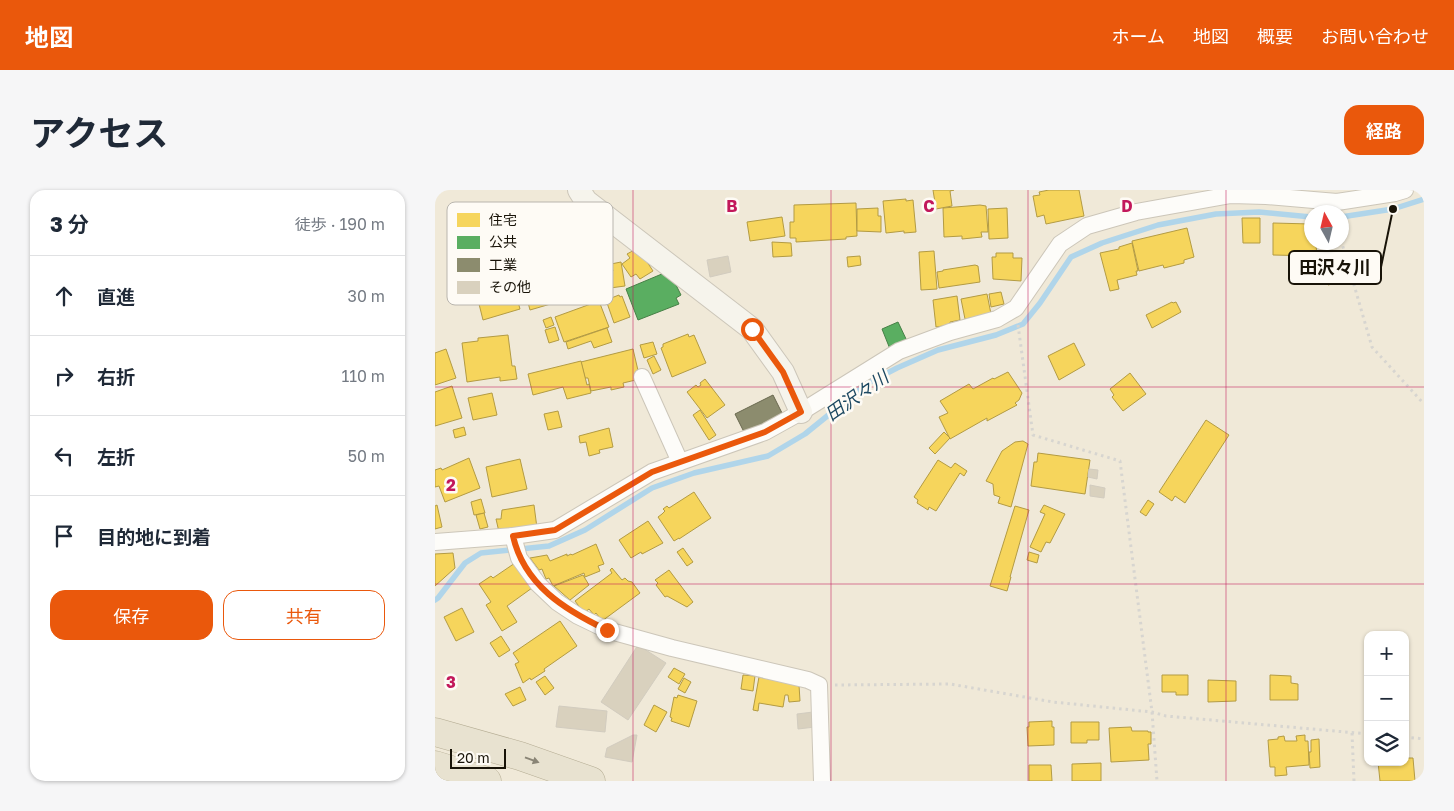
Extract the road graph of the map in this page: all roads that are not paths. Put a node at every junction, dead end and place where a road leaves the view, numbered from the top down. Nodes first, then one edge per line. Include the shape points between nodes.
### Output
1 (579, 190) edge
2 (1405, 190) edge
3 (1169, 198) edge
4 (586, 202) edge
5 (613, 223) edge
6 (642, 377) dead end
7 (801, 412) junction
8 (680, 462) junction
9 (435, 542) edge
10 (516, 546) junction
11 (435, 732) edge
12 (435, 765) edge
13 (487, 781) edge
14 (591, 781) edge
15 (822, 781) edge

1 - 4 street
2 - 3 street via 1337,202 1231,195
3 - 7 street via 1087,226 1060,244 1015,308 997,319 899,351
5 - 7 street via 752,329 783,372
6 - 8 street
7 - 8 street via 765,432
8 - 10 street via 652,472 555,530
9 - 10 street
10 - 15 street via 538,584 557,602 607,630 808,680 819,686
11 -> 14 highway via 521,756
12 - 13 highway

